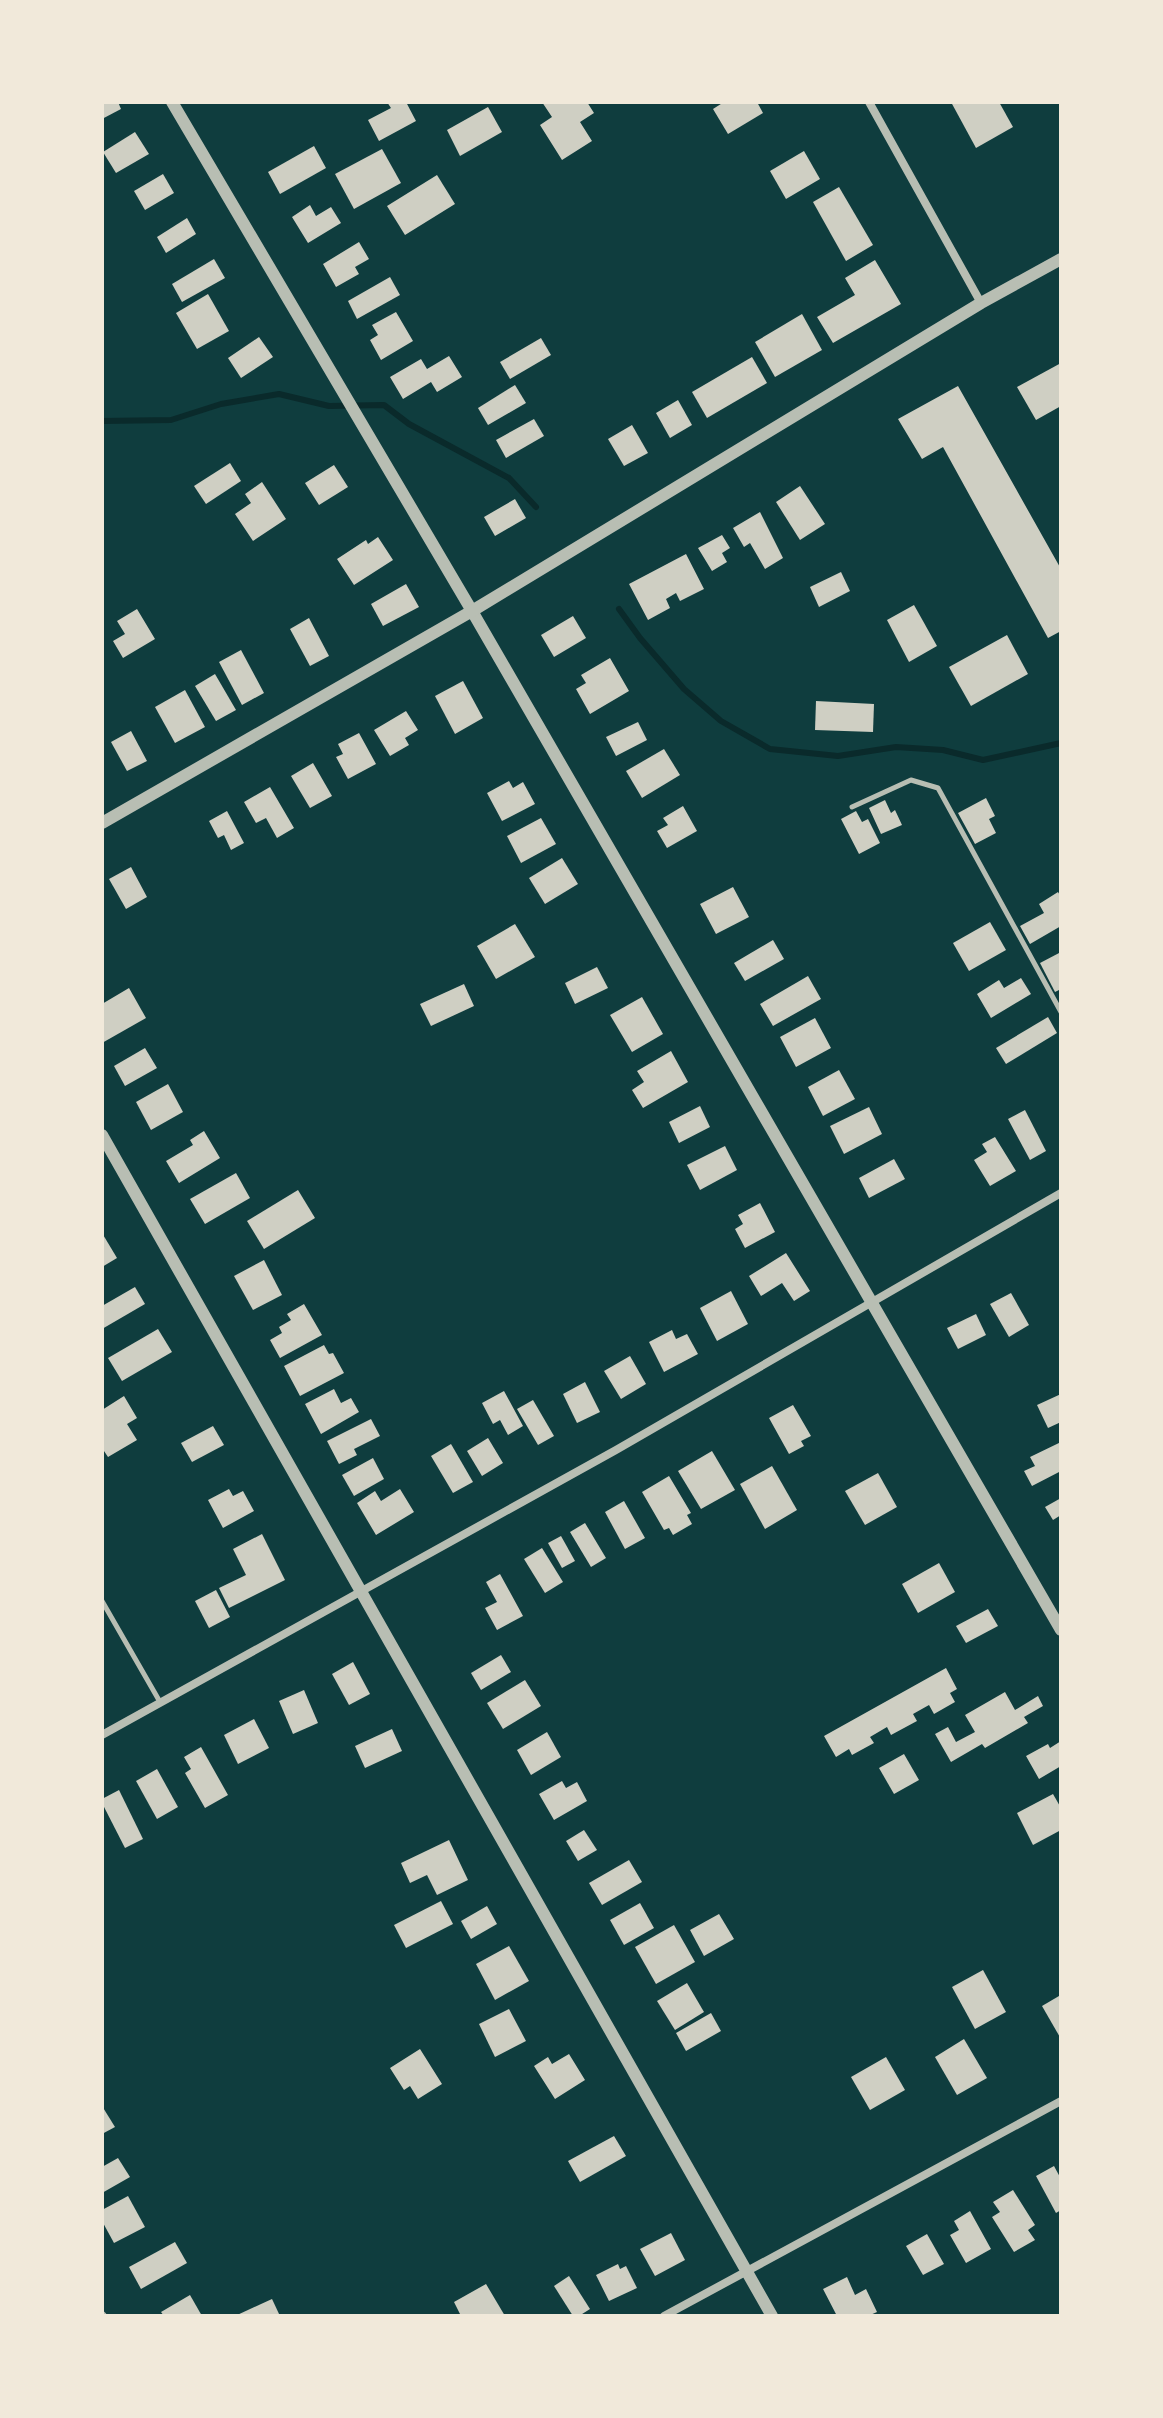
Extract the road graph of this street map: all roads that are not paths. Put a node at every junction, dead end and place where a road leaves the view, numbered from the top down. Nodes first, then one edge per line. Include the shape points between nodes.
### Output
1 (172, 102) edge
2 (869, 102) edge
3 (1061, 259) edge
4 (981, 303) junction
5 (472, 611) junction
6 (852, 807) dead end
7 (102, 823) edge
8 (1061, 1012) edge
9 (102, 1135) edge
10 (1061, 1193) edge
11 (872, 1300) junction
12 (361, 1591) junction
13 (102, 1601) edge
14 (1061, 1630) edge
15 (160, 1703) junction
16 (102, 1735) edge
17 (1061, 2101) edge
18 (746, 2271) junction
19 (664, 2316) edge
20 (772, 2316) edge

1 - 5 street
2 - 4 street
3 - 4 street
4 - 5 street
5 - 7 street
5 - 11 street
6 - 8 lane via 911,780 938,788
9 - 12 street
10 - 11 street
11 - 12 street
11 - 14 street
12 - 15 street
12 - 18 street
13 - 15 lane
15 - 16 street
17 - 18 street
18 - 19 street
18 - 20 street

